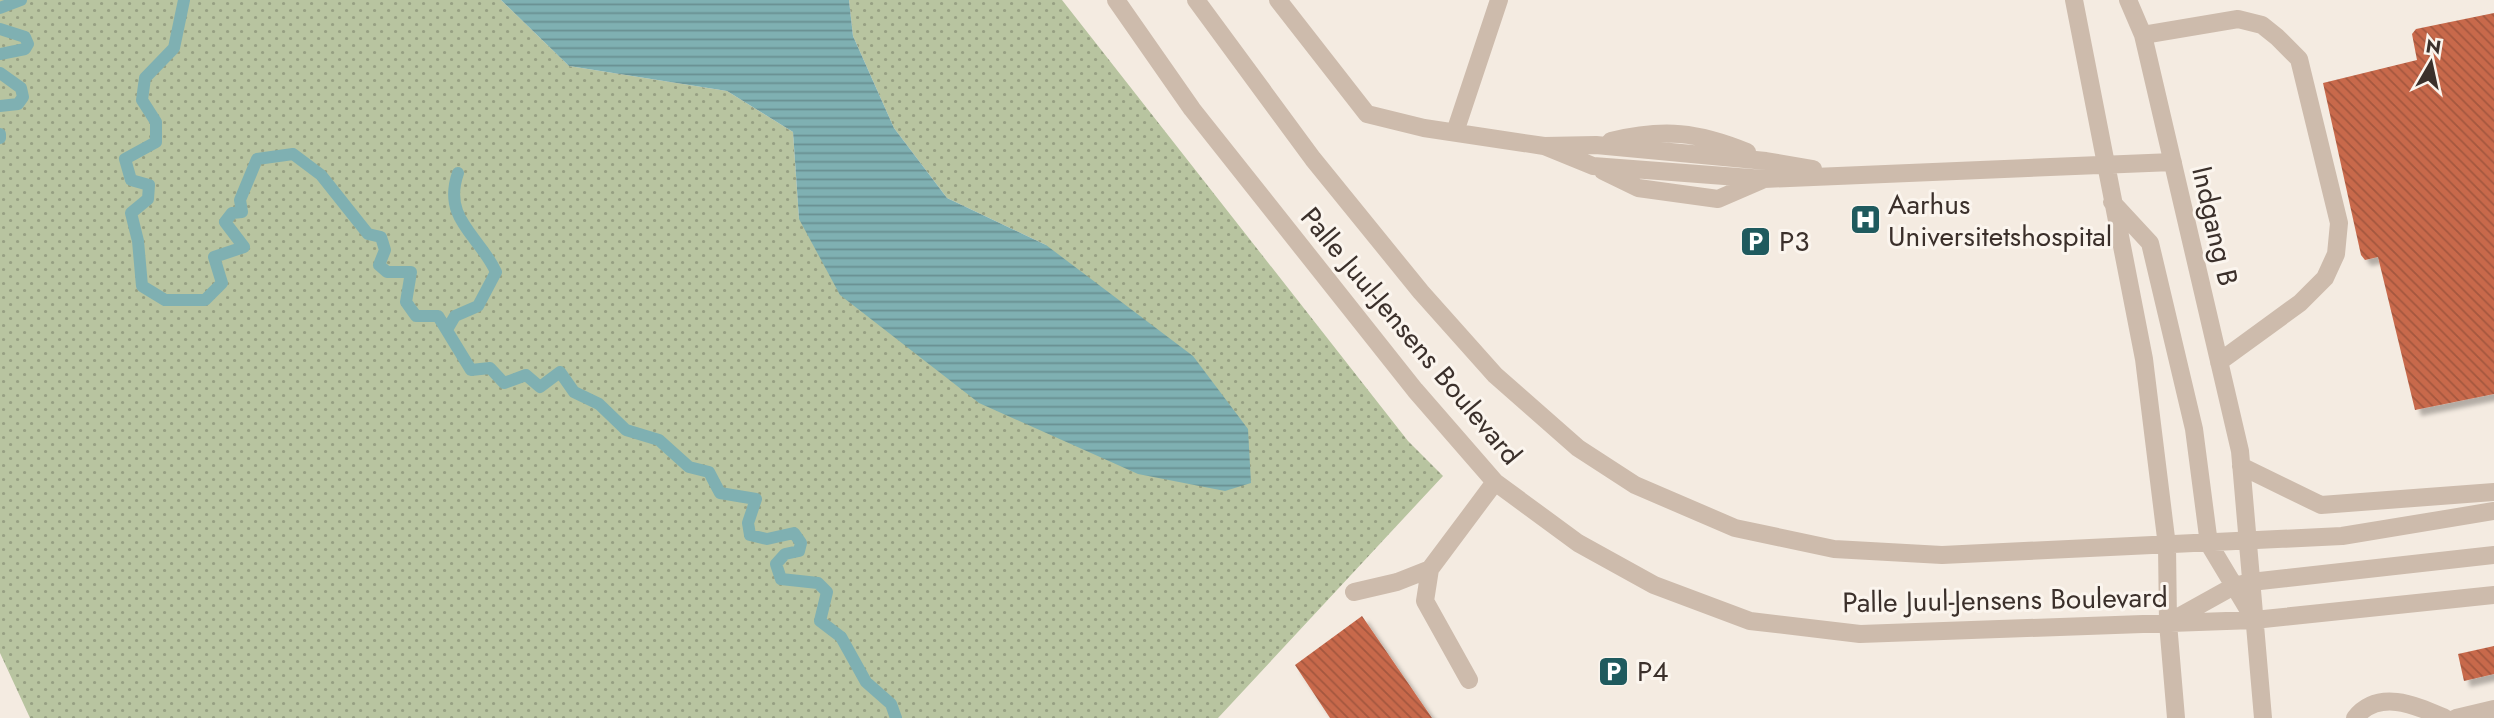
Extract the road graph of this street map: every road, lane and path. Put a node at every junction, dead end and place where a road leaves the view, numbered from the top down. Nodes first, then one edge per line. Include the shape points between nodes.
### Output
1 (1115, 0) edge
2 (1196, 0) edge
3 (1278, 0) edge
4 (1499, 0) edge
5 (2074, 0) edge
6 (2128, 0) edge
7 (2143, 35) junction
8 (1455, 132) junction
9 (1544, 146) junction
10 (2174, 162) junction
11 (2104, 164) junction
12 (1839, 174) junction
13 (2111, 201) junction
14 (2219, 362) junction
15 (2241, 466) junction
16 (1495, 482) junction
17 (2494, 492) edge
18 (2494, 511) edge
19 (2247, 541) junction
20 (2209, 544) junction
21 (2167, 546) junction
22 (2494, 555) edge
23 (1430, 569) junction
24 (2242, 584) junction
25 (1354, 592) dead end
26 (2494, 595) edge
27 (2254, 620) junction
28 (2168, 623) junction
29 (1469, 680) dead end
30 (2494, 709) edge
31 (2176, 718) edge
32 (2263, 718) edge
33 (2356, 718) edge
34 (2445, 718) edge
35 (2456, 718) edge

1 - 16 street, Palle Juul-Jensens Boulevard via 1192,109 1415,390
2 - 21 street, Palle Juul-Jensens Boulevard via 1313,159 1495,375 1578,447 1635,485 1735,528 1834,549 1942,555
3 - 8 street via 1367,114
4 - 8 street
5 - 11 street
6 - 7 street, Indgang B
7 - 10 street, Indgang B
7 - 14 street via 2238,19 2262,25 2277,37 2299,59 2339,223 2336,254 2325,278 2300,303
8 - 9 street
9 - 12 street via 1596,145 1766,161
9 - 12 street via 1593,166 1764,179
10 - 11 street
10 - 14 street, Indgang B
11 - 12 street
11 - 13 street
13 - 20 street via 2150,243 2194,429
13 - 21 street via 2144,359
14 - 15 street, Indgang B
15 - 17 street via 2321,505
15 - 19 street, Indgang B
16 - 23 street
16 - 28 street, Palle Juul-Jensens Boulevard via 1578,542 1654,585 1750,621 1860,634
18 - 19 street, Palle Juul-Jensens Boulevard via 2342,536
19 - 20 street, Palle Juul-Jensens Boulevard
19 - 24 street, Indgang B
20 - 21 street, Palle Juul-Jensens Boulevard
20 - 24 street
21 - 28 street
22 - 24 street
23 - 25 street
23 - 29 street via 1425,601
24 - 27 street, Indgang B
24 - 28 street
26 - 27 street, Palle Juul-Jensens Boulevard
27 - 28 street, Palle Juul-Jensens Boulevard
27 - 32 street, Indgang B
28 - 31 street
30 - 35 street
33 - 34 street via 2378,702 2407,702

